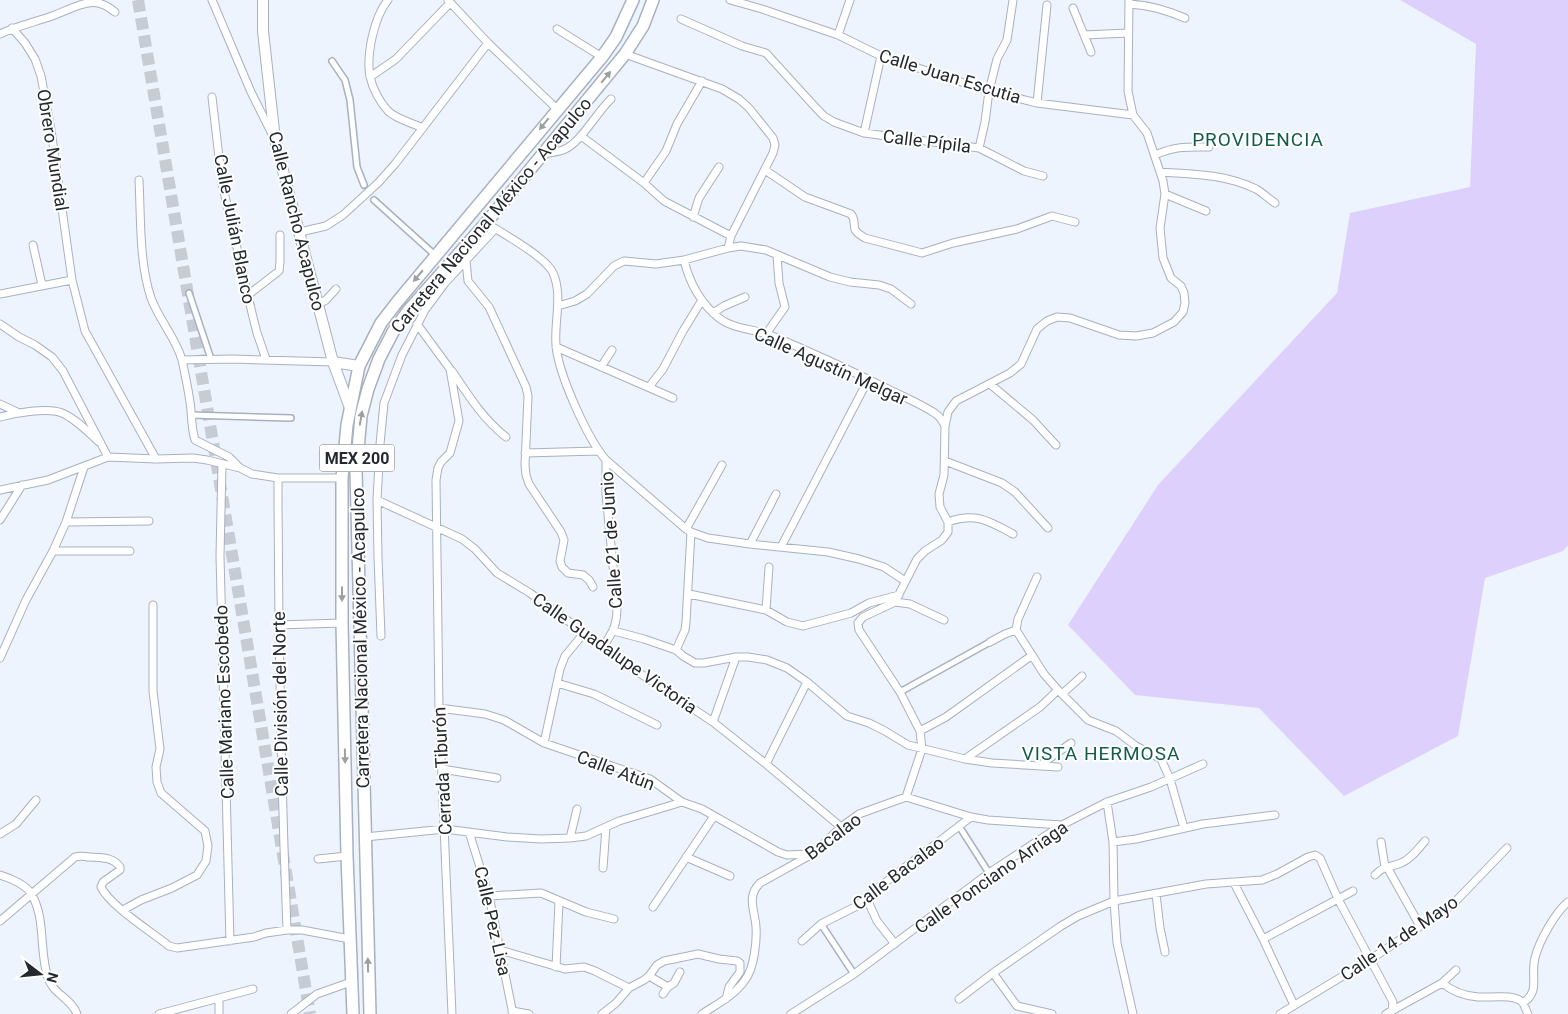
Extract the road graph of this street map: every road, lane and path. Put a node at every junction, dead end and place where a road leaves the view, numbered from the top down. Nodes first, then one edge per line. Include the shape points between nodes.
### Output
1 (212, 0) edge
2 (263, 0) edge
3 (388, 0) edge
4 (633, 0) edge
5 (653, 0) edge
6 (730, 0) edge
7 (765, 0) edge
8 (850, 0) edge
9 (1013, 0) edge
10 (449, 2) edge
11 (1129, 2) edge
12 (1046, 5) dead end
13 (1073, 8) dead end
14 (762, 9) junction
15 (115, 12) dead end
16 (1185, 18) dead end
17 (681, 19) dead end
18 (12, 28) junction
19 (557, 29) dead end
20 (1128, 33) junction
21 (0, 34) edge
22 (838, 35) junction
23 (1084, 36) junction
24 (488, 43) junction
25 (1091, 52) dead end
26 (625, 54) junction
27 (881, 56) junction
28 (602, 57) junction
29 (332, 61) dead end
30 (370, 77) junction
31 (702, 81) junction
32 (989, 91) junction
33 (212, 97) dead end
34 (611, 99) dead end
35 (1037, 102) junction
36 (557, 109) junction
37 (1133, 115) junction
38 (423, 128) junction
39 (864, 134) junction
40 (581, 136) junction
41 (275, 140) junction
42 (979, 148) junction
43 (1209, 148) dead end
44 (541, 155) junction
45 (1155, 155) junction
46 (719, 167) dead end
47 (765, 170) junction
48 (1160, 172) junction
49 (1043, 176) dead end
50 (139, 180) dead end
51 (644, 184) junction
52 (364, 186) tunnel mouth
53 (1165, 194) junction
54 (374, 200) tunnel mouth
55 (1275, 203) dead end
56 (1206, 211) dead end
57 (693, 217) junction
58 (1075, 222) dead end
59 (491, 226) junction
60 (300, 232) junction
61 (280, 235) dead end
62 (731, 236) junction
63 (33, 245) dead end
64 (728, 248) junction
65 (436, 255) junction
66 (777, 256) junction
67 (684, 260) junction
68 (466, 262) junction
69 (72, 280) junction
70 (42, 286) junction
71 (336, 289) dead end
72 (189, 293) dead end
73 (0, 294) edge
74 (248, 295) junction
75 (745, 297) dead end
76 (702, 300) junction
77 (318, 304) junction
78 (911, 304) dead end
79 (558, 306) junction
80 (713, 313) junction
81 (0, 324) edge
82 (417, 324) junction
83 (766, 334) junction
84 (556, 347) junction
85 (612, 350) dead end
86 (211, 359) junction
87 (266, 359) junction
88 (182, 360) junction
89 (333, 362) junction
90 (359, 366) junction
91 (601, 367) junction
92 (450, 368) junction
93 (868, 380) junction
94 (990, 384) junction
95 (649, 387) junction
96 (673, 398) dead end
97 (0, 404) edge
98 (350, 408) junction
99 (17, 412) junction
100 (191, 415) junction
101 (0, 417) edge
102 (291, 418) dead end
103 (945, 426) junction
104 (506, 437) dead end
105 (101, 444) junction
106 (1056, 445) dead end
107 (598, 451) junction
108 (525, 453) junction
109 (108, 457) junction
110 (156, 459) junction
111 (606, 460) junction
112 (945, 461) junction
113 (222, 464) junction
114 (722, 465) dead end
115 (84, 467) junction
116 (240, 468) junction
117 (278, 478) junction
118 (342, 478) junction
119 (22, 485) junction
120 (0, 490) edge
121 (776, 494) dead end
122 (377, 500) junction
123 (0, 520) edge
124 (149, 521) dead end
125 (66, 522) junction
126 (948, 522) junction
127 (436, 527) junction
128 (1048, 528) dead end
129 (688, 531) junction
130 (1013, 534) dead end
131 (750, 544) junction
132 (781, 547) junction
133 (53, 551) junction
134 (130, 551) dead end
135 (769, 567) dead end
136 (1037, 577) dead end
137 (905, 580) junction
138 (593, 587) dead end
139 (689, 594) junction
140 (899, 595) junction
141 (895, 602) junction
142 (153, 605) dead end
143 (766, 610) junction
144 (944, 620) dead end
145 (342, 623) junction
146 (278, 624) junction
147 (1016, 630) junction
148 (614, 631) junction
149 (584, 634) junction
150 (381, 636) dead end
151 (990, 642) joint
152 (603, 647) junction
153 (676, 650) junction
154 (1031, 656) junction
155 (0, 658) edge
156 (736, 658) junction
157 (1082, 676) dead end
158 (807, 682) junction
159 (558, 683) junction
160 (900, 692) junction
161 (1060, 692) junction
162 (439, 708) junction
163 (713, 722) junction
164 (657, 725) dead end
165 (920, 731) junction
166 (544, 743) junction
167 (1071, 743) dead end
168 (922, 749) junction
169 (965, 759) junction
170 (766, 764) junction
171 (1203, 764) dead end
172 (1039, 766) junction
173 (1058, 767) dead end
174 (442, 770) junction
175 (497, 778) dead end
176 (1170, 779) junction
177 (906, 797) junction
178 (36, 800) dead end
179 (682, 802) junction
180 (1106, 802) junction
181 (577, 809) dead end
182 (1275, 815) dead end
183 (714, 816) junction
184 (972, 817) junction
185 (1062, 825) junction
186 (959, 826) junction
187 (606, 827) junction
188 (841, 827) junction
189 (1184, 828) junction
190 (445, 829) junction
191 (470, 832) junction
192 (0, 834) edge
193 (365, 837) junction
194 (570, 838) junction
195 (1425, 841) dead end
196 (1113, 842) junction
197 (1381, 842) dead end
198 (1507, 848) dead end
199 (814, 853) junction
200 (347, 856) junction
201 (686, 858) junction
202 (318, 859) dead end
203 (1386, 867) junction
204 (603, 868) dead end
205 (989, 873) junction
206 (0, 875) edge
207 (1375, 875) dead end
208 (730, 876) dead end
209 (1234, 882) junction
210 (1353, 891) dead end
211 (32, 894) junction
212 (1156, 894) junction
213 (489, 896) junction
214 (866, 897) junction
215 (1338, 899) junction
216 (1114, 901) junction
217 (559, 902) junction
218 (1568, 902) edge
219 (653, 907) dead end
220 (123, 910) junction
221 (614, 918) dead end
222 (0, 921) edge
223 (821, 924) junction
224 (1420, 926) junction
225 (286, 930) junction
226 (350, 939) junction
227 (1263, 939) junction
228 (230, 941) junction
229 (802, 941) dead end
230 (895, 944) junction
231 (500, 950) junction
232 (1165, 952) dead end
233 (1370, 959) junction
234 (556, 967) junction
235 (1456, 970) dead end
236 (680, 972) dead end
237 (993, 973) junction
238 (854, 974) junction
239 (649, 976) junction
240 (351, 982) junction
241 (1442, 983) junction
242 (668, 987) junction
243 (630, 988) junction
244 (253, 989) dead end
245 (663, 994) dead end
246 (219, 998) junction
247 (726, 999) junction
248 (959, 999) dead end
249 (1523, 1003) junction
250 (1295, 1005) junction
251 (1017, 1006) junction
252 (512, 1012) edge
253 (1389, 1012) edge
254 (77, 1014) edge
255 (161, 1014) edge
256 (219, 1014) edge
257 (291, 1014) edge
258 (353, 1014) edge
259 (370, 1014) edge
260 (452, 1014) edge
261 (529, 1014) edge
262 (602, 1014) edge
263 (702, 1014) edge
264 (791, 1014) edge
265 (1020, 1014) edge
266 (1052, 1014) edge
267 (1133, 1014) edge
268 (1280, 1014) edge
269 (1295, 1014) edge
270 (1528, 1014) edge

1 - 41 street
2 - 41 main road, Calle Rancho Acapulco via 263,31
3 - 30 street via 381,8 373,30
4 - 28 main road, Carretera Nacional México - Acapulco / MEX 200 via 616,37
5 - 26 main road, Carretera Nacional México - Acapulco / MEX 200 via 643,26
6 - 14 street, Calle Juan Escutia
7 - 14 street
8 - 22 street
9 - 32 street via 1007,40 997,59
10 - 24 street
10 - 30 street via 396,59
11 - 16 street
11 - 20 street
12 - 35 street
13 - 23 street
14 - 22 street, Calle Juan Escutia
15 - 18 street via 97,2 88,3
17 - 39 street, Calle Pípila via 766,53 824,116
18 - 21 street
18 - 69 street, Obrero Mundial via 35,59 41,76
19 - 28 street
20 - 23 street
20 - 37 street via 1128,91
22 - 27 street, Calle Juan Escutia
23 - 25 street
24 - 36 street
24 - 38 street
26 - 31 street
44 -> 26 main road, Carretera Nacional México - Acapulco / MEX 200
27 - 32 street, Calle Juan Escutia
27 - 39 street, Calle Pípila
28 - 36 main road, Carretera Nacional México - Acapulco / MEX 200
29 - 52 street via 345,80 357,167
30 - 38 street via 380,101 390,113
31 - 47 street via 739,99 773,138 776,145
31 - 51 street via 677,124 666,152
32 - 35 street, Calle Juan Escutia
32 - 42 street
33 - 74 street, Calle Julián Blanco via 222,183
34 - 40 street
35 - 37 street, Calle Juan Escutia
36 -> 65 main road, Carretera Nacional México - Acapulco / MEX 200
37 - 45 street via 1147,133
38 - 60 street via 378,184 343,215 326,226
39 - 42 street, Calle Pípila
40 - 44 street via 564,150
40 - 51 street
41 - 60 main road, Calle Rancho Acapulco
42 - 49 street, Calle Pípila via 1024,171
43 - 45 street via 1185,146
44 - 59 main road, Carretera Nacional México - Acapulco / MEX 200
45 - 48 street
46 - 57 street via 699,198
47 - 58 street via 805,196 851,214 857,234 922,254 953,243 1017,229 1052,216
47 - 62 street
48 - 53 street
48 - 55 street via 1215,176 1258,190
50 - 88 street via 142,256 151,299
51 - 57 street via 664,201
53 - 56 street
53 - 94 street via 1160,228 1163,258 1172,278 1181,286 1185,303 1183,312 1174,322 1153,333 1136,336 1119,335 1070,318 1057,317 1037,330 1020,364
54 - 65 street
57 - 62 street
59 - 68 street
59 - 79 street via 544,261 553,272
193 -> 59 main road, Carretera Nacional México - Acapulco / MEX 200 via 356,471 361,416 379,359 393,332 408,311
60 - 77 main road, Calle Rancho Acapulco
61 - 74 street via 279,271
62 - 64 street
63 - 70 street
64 - 66 street via 752,247
64 - 67 street
65 -> 90 main road, Carretera Nacional México - Acapulco / MEX 200 via 381,323
66 - 78 street via 830,278 891,289
66 - 83 street via 785,307
67 - 76 street, Calle Agustín Melgar via 687,274
67 - 79 street via 656,264 624,261 614,266 588,294
68 - 82 street via 445,283
68 - 108 street via 468,281 489,307 526,387
69 - 70 street
69 - 110 street, Obrero Mundial via 85,331
70 - 73 street
71 - 77 street
72 - 86 street
74 - 87 street, Calle Julián Blanco
75 - 80 street
76 - 80 street, Calle Agustín Melgar
76 - 95 street via 663,369
77 - 89 main road, Calle Rancho Acapulco
79 - 84 street
80 - 83 street, Calle Agustín Melgar via 736,326
81 - 105 street via 52,358 64,371
82 - 92 street
82 - 122 street via 384,403
83 - 93 street, Calle Agustín Melgar
84 - 91 street
84 - 107 street via 570,392
85 - 91 street
86 - 87 street
86 - 88 street
87 - 89 street
88 - 100 street
89 - 90 main road
89 - 98 main road, Calle Rancho Acapulco
90 - 98 main road, Carretera Nacional México - Acapulco / MEX 200
91 - 95 street
92 - 104 street via 480,412
92 - 127 street, Cerrada Tiburón via 458,421 450,453 438,468
93 - 103 street, Calle Agustín Melgar via 937,415
93 - 132 street
94 - 103 street via 956,401 948,412
94 - 106 street via 1033,420
95 - 96 street
97 - 99 street
98 - 118 main road, Carretera Nacional México - Acapulco / MEX 200
99 - 101 street
99 - 105 street via 60,412
100 - 102 street
100 - 116 street via 195,440 230,457
103 - 112 street
105 - 109 street
107 - 108 street
107 - 111 street
108 - 138 street via 529,484 564,540 562,567 568,573 582,575
109 - 110 street
109 - 115 street
110 - 113 street via 193,458
111 - 129 street
111 - 148 street, Calle 21 de Junio via 606,494 617,607
112 - 126 street via 939,494 940,507
112 - 128 street via 1002,483 1015,492
113 - 116 street
113 - 228 street, Calle Mariano Escobedo via 220,556
114 - 129 street
115 - 119 street
115 - 125 street
116 - 117 street via 252,474
117 - 118 street
117 - 146 street, Calle División del Norte
118 -> 145 main road, Carretera Nacional México - Acapulco / MEX 200
119 - 120 street
119 - 123 street
121 - 131 street
122 - 127 street, Calle Guadalupe Victoria
122 - 150 street
124 - 125 street
125 - 133 street
126 - 130 street via 974,517
126 - 137 street via 948,532 917,559
127 - 149 street, Calle Guadalupe Victoria via 476,549 497,572
127 - 162 street, Cerrada Tiburón
129 - 131 street via 708,538
129 - 139 street
131 - 132 street
132 - 137 street via 859,559 884,567
133 - 134 street
133 - 155 street
135 - 143 street
136 - 147 street
137 - 140 street
139 - 143 street
139 - 153 street via 685,630
140 - 141 street
140 - 143 street via 803,626 786,622
141 - 144 street via 910,604
141 - 160 street via 863,617 858,623 859,630
142 - 220 street via 153,691 160,748 157,782 161,793 205,831 208,846 206,861 197,875
145 - 146 street
145 -> 200 main road, Carretera Nacional México - Acapulco / MEX 200
146 - 225 street, Calle División del Norte
147 - 151 street
147 - 154 street
148 - 152 street, Calle 21 de Junio
148 - 153 street
149 - 152 street, Calle Guadalupe Victoria
149 - 159 street via 565,656
151 - 160 street
152 - 163 street, Calle Guadalupe Victoria
153 - 156 street via 695,663
154 - 161 street
154 - 165 street via 946,717
156 - 158 street via 767,660 787,668
156 - 163 street
157 - 161 street
158 - 168 street via 847,716
158 - 170 street
159 - 164 street via 594,694
159 - 166 street
160 - 165 street
161 - 169 street
161 - 176 street via 1088,720 1116,730 1136,746 1161,759
162 - 166 street, Calle Atún via 504,720
162 - 174 street, Cerrada Tiburón
163 - 170 street, Calle Guadalupe Victoria
165 - 168 street
166 - 179 street, Calle Atún via 650,779
167 - 172 street
168 - 169 street
168 - 177 street
169 - 172 street
170 - 188 street, Calle Guadalupe Victoria
171 - 176 street, Calle Ponciano Arriaga
172 - 173 street
174 - 175 street
174 - 190 street, Cerrada Tiburón
176 - 180 street, Calle Ponciano Arriaga
176 - 189 street
177 - 184 street
177 - 188 street, Bacalao via 859,814
178 - 192 street via 16,824
179 - 183 street, Calle Atún
179 - 187 street
180 - 185 street, Calle Ponciano Arriaga
180 - 196 street
181 - 194 street
182 - 189 street
183 - 199 street, Calle Atún via 778,852 787,855
183 - 201 street
184 - 185 street
184 - 186 street, Calle Bacalao
185 - 205 street, Calle Ponciano Arriaga
186 - 205 street
186 - 214 street, Calle Bacalao
187 - 194 street via 586,836
187 - 204 street
188 - 199 street, Bacalao
189 - 196 street
190 - 191 street
190 - 193 street
190 - 260 street, Cerrada Tiburón
191 - 194 street via 507,837
191 - 213 street, Calle Pez Lisa
259 -> 193 main road, Carretera Nacional México - Acapulco / MEX 200
195 - 203 street via 1405,861
196 - 216 street
197 - 203 street
198 - 224 street, Calle 14 de Mayo via 1452,906
199 - 247 street, Bacalao via 754,889 756,941 748,976
200 - 202 street
200 - 226 main road, Carretera Nacional México - Acapulco / MEX 200
201 - 208 street
201 - 219 street
203 - 207 street
203 - 224 street
205 - 230 street, Calle Ponciano Arriaga
206 - 211 street via 14,880
209 - 212 street
209 - 215 street via 1262,880 1315,855 1320,858
209 - 227 street
210 - 215 street
211 - 220 street via 75,857 106,858 118,864 120,870 101,887
211 - 222 street
211 - 254 street via 39,914 48,979
212 - 216 street
212 - 232 street
213 - 217 street via 541,893
213 - 231 street, Calle Pez Lisa
214 - 223 street, Calle Bacalao via 857,906
214 - 230 street via 877,921
215 - 227 street
215 - 233 street
216 - 237 street via 1061,926
216 - 267 street via 1117,943
217 - 221 street
217 - 234 street
218 - 249 street via 1539,946 1532,970 1534,988 1531,998
220 - 228 street via 169,946 177,948
223 - 229 street, Calle Bacalao
223 - 238 street
224 - 233 street, Calle 14 de Mayo
225 - 226 street
225 - 228 street
226 - 240 main road, Carretera Nacional México - Acapulco / MEX 200
227 - 250 street
230 - 238 street, Calle Ponciano Arriaga
231 - 234 street
231 - 252 street, Calle Pez Lisa
233 - 250 street, Calle 14 de Mayo
233 - 253 street via 1393,1002
234 - 243 street via 584,967
235 - 241 street
236 - 242 street
237 - 248 street
237 - 251 street
238 - 264 street, Calle Ponciano Arriaga
239 - 242 street
239 - 243 street
239 - 247 street via 664,961 698,954 737,960 740,972 729,987
240 - 257 street via 317,994
240 - 258 main road, Carretera Nacional México - Acapulco / MEX 200
241 - 249 street via 1450,990 1476,997 1511,997
241 - 253 street
242 - 245 street
243 - 262 street
244 - 246 street
246 - 255 street
246 - 256 street
247 - 263 street, Bacalao
249 - 270 street
250 - 268 street, Calle 14 de Mayo
250 - 269 street
251 - 265 street
251 - 266 street
252 - 261 street

